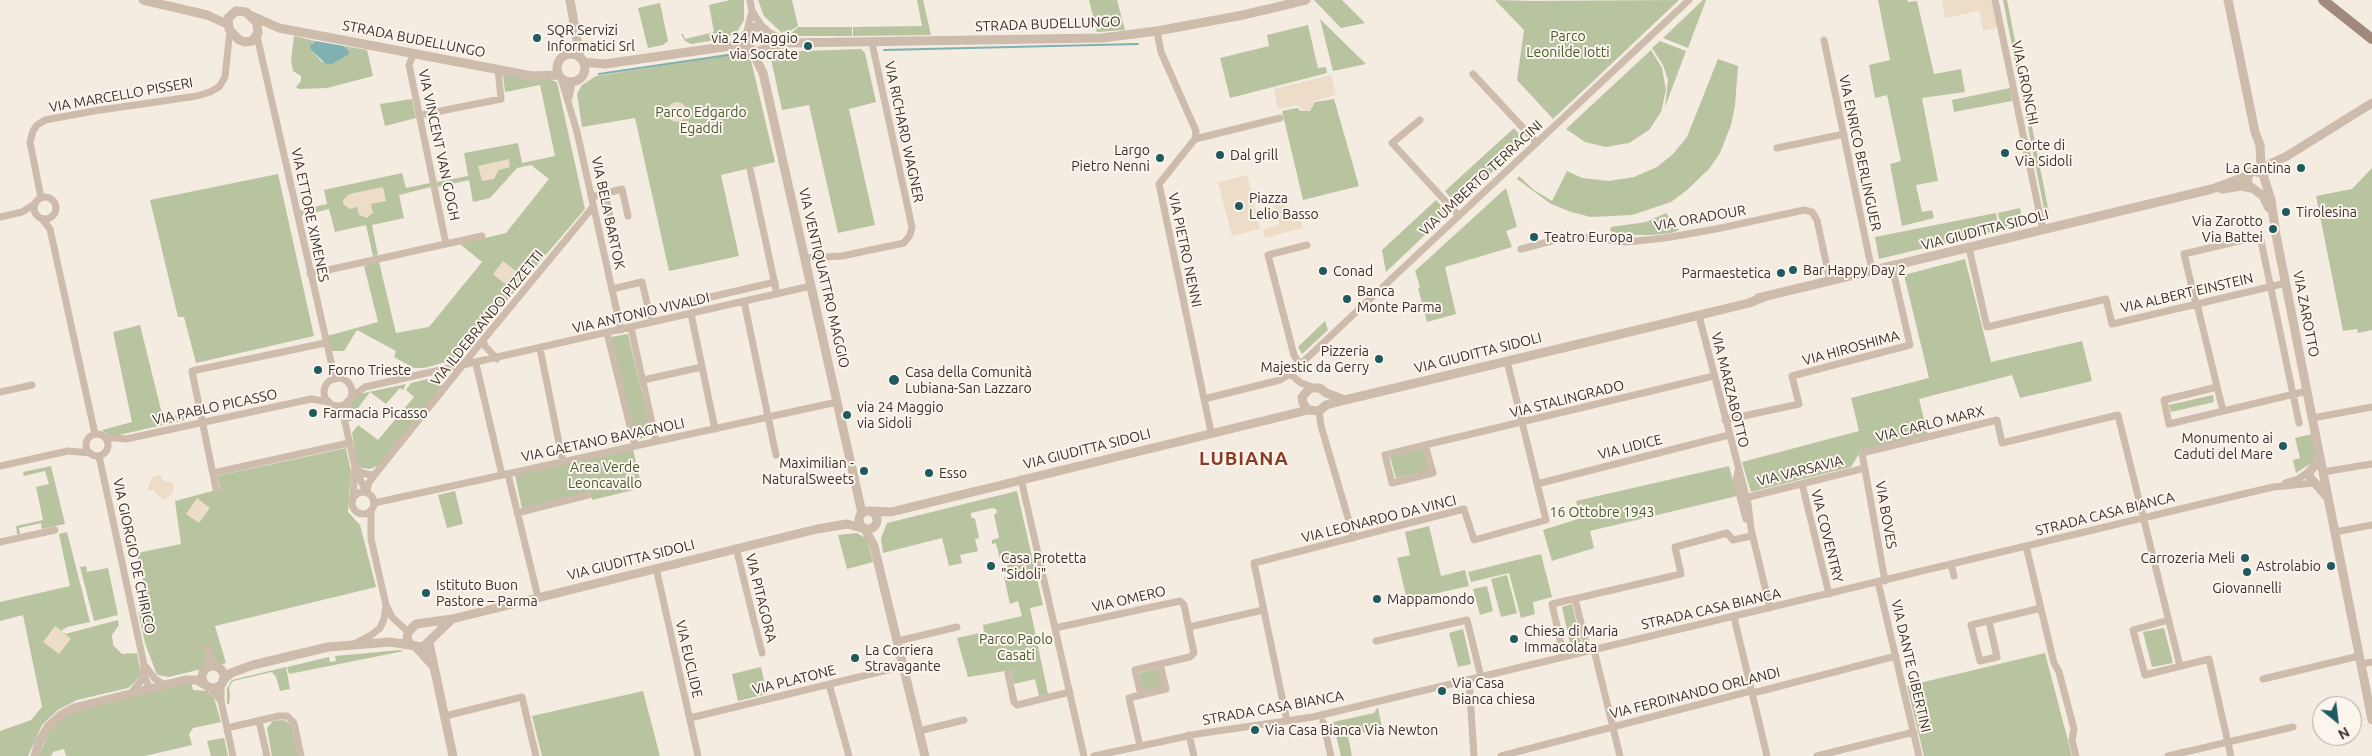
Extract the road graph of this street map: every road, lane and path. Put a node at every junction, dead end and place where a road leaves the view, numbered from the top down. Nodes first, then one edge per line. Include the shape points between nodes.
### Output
1 (143, 0) edge
2 (570, 0) edge
3 (750, 0) edge
4 (1306, 0) edge
5 (1689, 0) edge
6 (1995, 0) edge
7 (2228, 0) edge
8 (2322, 0) edge
9 (236, 11) junction
10 (752, 11) junction
11 (207, 14) junction
12 (250, 15) junction
13 (229, 27) junction
14 (279, 28) junction
15 (766, 31) junction
16 (1157, 31) junction
17 (257, 33) junction
18 (746, 33) junction
19 (578, 34) junction
20 (2372, 39) edge
21 (1824, 40) dead end
22 (247, 42) junction
23 (872, 43) junction
24 (787, 44) junction
25 (730, 46) junction
26 (765, 49) junction
27 (750, 50) junction
28 (414, 52) junction
29 (228, 54) junction
30 (569, 54) junction
31 (262, 56) junction
32 (582, 60) junction
33 (605, 64) junction
34 (557, 65) junction
35 (498, 69) junction
36 (584, 72) junction
37 (763, 73) junction
38 (543, 74) junction
39 (1473, 74) dead end
40 (560, 77) junction
41 (572, 82) junction
42 (569, 101) junction
43 (2372, 103) edge
44 (420, 115) junction
45 (1280, 118) dead end
46 (1420, 120) dead end
47 (1844, 134) junction
48 (1195, 139) junction
49 (1537, 143) junction
50 (1777, 148) dead end
51 (750, 169) dead end
52 (2259, 174) junction
53 (2251, 188) junction
54 (2212, 189) junction
55 (605, 194) junction
56 (591, 197) junction
57 (42, 198) junction
58 (35, 204) junction
59 (593, 207) junction
60 (22, 212) junction
61 (2272, 215) junction
62 (53, 216) junction
63 (628, 216) dead end
64 (1459, 216) junction
65 (0, 217) edge
66 (40, 218) junction
67 (611, 220) dead end
68 (597, 223) junction
69 (580, 224) junction
70 (50, 229) junction
71 (2043, 230) junction
72 (482, 236) dead end
73 (446, 244) junction
74 (1307, 246) dead end
75 (1969, 248) junction
76 (1521, 249) dead end
77 (805, 258) junction
78 (1892, 266) junction
79 (1872, 271) junction
80 (310, 274) junction
81 (1830, 281) junction
82 (775, 282) junction
83 (2286, 283) junction
84 (812, 286) junction
85 (2271, 286) junction
86 (612, 290) junction
87 (777, 294) junction
88 (1764, 297) junction
89 (744, 301) junction
90 (685, 303) dead end
91 (2196, 304) junction
92 (691, 314) junction
93 (650, 316) dead end
94 (1699, 316) junction
95 (631, 328) junction
96 (621, 330) junction
97 (607, 333) junction
98 (1616, 334) junction
99 (483, 340) junction
100 (325, 342) junction
101 (540, 349) junction
102 (497, 359) junction
103 (1507, 361) junction
104 (476, 364) junction
105 (1300, 365) junction
106 (462, 367) junction
107 (702, 367) junction
108 (441, 371) junction
109 (1290, 374) junction
110 (1714, 376) junction
111 (335, 379) junction
112 (643, 380) junction
113 (349, 383) junction
114 (32, 385) dead end
115 (326, 387) junction
116 (1313, 387) junction
117 (2217, 387) junction
118 (365, 388) junction
119 (2307, 391) junction
120 (0, 392) edge
121 (443, 392) junction
122 (1326, 393) junction
123 (2294, 394) junction
124 (311, 399) junction
125 (1204, 399) junction
126 (349, 400) junction
127 (1346, 400) junction
128 (838, 402) junction
129 (1304, 403) junction
130 (332, 404) junction
131 (2372, 407) edge
132 (1322, 408) junction
133 (2223, 411) junction
134 (769, 417) junction
135 (344, 418) junction
136 (2313, 418) junction
137 (1725, 420) junction
138 (202, 422) junction
139 (1522, 422) junction
140 (2299, 423) dead end
141 (715, 429) junction
142 (1211, 432) junction
143 (95, 434) junction
144 (1729, 435) junction
145 (105, 437) junction
146 (88, 439) junction
147 (126, 439) junction
148 (656, 441) junction
149 (350, 444) junction
150 (1425, 445) junction
151 (635, 446) junction
152 (107, 450) junction
153 (68, 451) junction
154 (90, 453) junction
155 (1862, 453) joint
156 (776, 455) dead end
157 (99, 456) junction
158 (563, 462) junction
159 (2371, 464) dead end
160 (0, 466) edge
161 (355, 467) junction
162 (1865, 468) junction
163 (213, 473) junction
164 (376, 473) junction
165 (505, 474) junction
166 (2318, 475) junction
167 (1021, 479) junction
168 (1537, 484) junction
169 (1802, 484) junction
170 (2273, 488) junction
171 (216, 489) dead end
172 (367, 493) junction
173 (588, 495) dead end
174 (353, 497) junction
175 (1743, 498) junction
176 (372, 507) junction
177 (865, 512) junction
178 (891, 512) junction
179 (360, 513) junction
180 (517, 513) junction
181 (2143, 518) junction
182 (876, 525) junction
183 (2372, 525) edge
184 (864, 528) junction
185 (817, 529) junction
186 (54, 530) dead end
187 (1752, 532) junction
188 (2335, 532) junction
189 (1354, 538) junction
190 (371, 539) junction
191 (0, 542) edge
192 (874, 546) junction
193 (2026, 546) junction
194 (736, 548) junction
195 (1951, 564) junction
196 (656, 568) junction
197 (1954, 576) dead end
198 (1881, 581) junction
199 (1829, 594) junction
200 (538, 597) junction
201 (1575, 599) junction
202 (385, 603) junction
203 (1770, 608) junction
204 (2041, 608) junction
205 (1263, 610) junction
206 (1734, 617) junction
207 (452, 619) junction
208 (2169, 620) junction
209 (1989, 621) junction
210 (398, 622) junction
211 (420, 624) junction
212 (1189, 627) junction
213 (957, 628) dead end
214 (1055, 628) junction
215 (407, 633) junction
216 (898, 640) junction
217 (430, 641) junction
218 (1376, 641) dead end
219 (390, 642) junction
220 (343, 646) junction
221 (413, 646) junction
222 (208, 651) dead end
223 (1591, 651) junction
224 (762, 653) dead end
225 (1896, 656) junction
226 (1564, 657) junction
227 (2360, 660) junction
228 (144, 662) junction
229 (2372, 662) edge
230 (1160, 664) junction
231 (254, 665) junction
232 (904, 666) junction
233 (2180, 666) junction
234 (435, 668) junction
235 (211, 669) junction
236 (1008, 673) dead end
237 (1481, 677) junction
238 (2263, 679) dead end
239 (185, 680) junction
240 (1469, 680) junction
241 (222, 682) junction
242 (829, 684) junction
243 (165, 685) junction
244 (207, 686) junction
245 (150, 689) junction
246 (1750, 690) junction
247 (1070, 692) junction
248 (130, 694) junction
249 (1141, 695) junction
250 (221, 701) junction
251 (445, 716) junction
252 (690, 718) junction
253 (964, 720) dead end
254 (2372, 720) edge
255 (259, 721) junction
256 (1287, 721) junction
257 (1323, 722) dead end
258 (1613, 726) junction
259 (2293, 726) dead end
260 (227, 728) junction
261 (919, 731) junction
262 (1914, 732) junction
263 (1189, 735) junction
264 (2228, 742) junction
265 (1140, 746) junction
266 (35, 756) edge
267 (233, 756) edge
268 (267, 756) edge
269 (301, 756) edge
270 (453, 756) edge
271 (536, 756) edge
272 (698, 756) edge
273 (849, 756) edge
274 (925, 756) edge
275 (1084, 756) edge
276 (1094, 756) edge
277 (1194, 756) edge
278 (1331, 756) edge
279 (1474, 756) edge
280 (1501, 756) edge
281 (1620, 756) edge
282 (1767, 756) edge
283 (1817, 756) edge
284 (1919, 756) edge
285 (2076, 756) edge
286 (2168, 756) edge
287 (2231, 756) edge

1 - 11 street, STRADA BUDELLUNGO
2 - 19 street
3 - 10 street
4 - 16 street, STRADA BUDELLUNGO
5 - 49 street, VIA UMBERTO TERRACINI
6 - 71 street, VIA GRONCHI
7 - 52 street, VIA ZAROTTO via 2261,148
8 - 20 main road
9 - 11 street, STRADA BUDELLUNGO
9 - 12 street, STRADA BUDELLUNGO via 243,10
9 - 13 street via 229,16
10 - 15 street
10 - 18 street
11 - 13 street, STRADA BUDELLUNGO via 219,18
12 - 14 street, STRADA BUDELLUNGO
12 - 17 street via 257,23
13 - 22 street, STRADA BUDELLUNGO via 237,39
13 - 29 street, VIA MARCELLO PISSERI
14 - 17 street, STRADA BUDELLUNGO
14 - 28 street, STRADA BUDELLUNGO
15 - 18 street, STRADA BUDELLUNGO via 755,27
15 - 24 street, STRADA BUDELLUNGO
15 - 26 street via 769,42
16 - 23 street, STRADA BUDELLUNGO via 1102,38
16 - 48 street via 1161,52 1195,128
17 - 22 street
17 - 31 street, VIA ETTORE XIMENES
18 - 25 street, STRADA BUDELLUNGO
18 - 27 street via 745,42
19 - 30 street
19 - 32 street
21 - 47 street, VIA ENRICO BERLINGUER
22 - 29 street
22 - 31 street
23 - 24 street, STRADA BUDELLUNGO
23 - 77 street, VIA RICHARD WAGNER via 912,227 910,235 904,243 842,256
24 - 26 street, STRADA BUDELLUNGO
25 - 27 street, STRADA BUDELLUNGO
25 - 33 street, STRADA BUDELLUNGO
26 - 27 street, STRADA BUDELLUNGO
26 - 37 street, VIA VENTIQUATTRO MAGGIO
27 - 37 street, VIA VENTIQUATTRO MAGGIO
28 - 35 street, STRADA BUDELLUNGO
28 - 44 street, VIA VINCENT VAN GOGH via 409,65
29 - 57 street, VIA MARCELLO PISSERI via 225,77 219,87 210,92 86,112 45,120 37,125 30,142
30 - 32 street, STRADA BUDELLUNGO
30 - 34 street
31 - 80 street, VIA ETTORE XIMENES
32 - 33 street, STRADA BUDELLUNGO
32 - 36 street
33 - 36 street, STRADA BUDELLUNGO
34 - 38 street
34 - 40 street
35 - 38 street, STRADA BUDELLUNGO via 532,76
35 - 44 street via 502,99
36 - 41 street, STRADA BUDELLUNGO via 580,79
37 - 77 street, VIA VENTIQUATTRO MAGGIO
38 - 40 street, STRADA BUDELLUNGO
39 - 49 street
40 - 41 street, STRADA BUDELLUNGO
40 - 42 street, VIA BELA BARTOK
41 - 42 street
42 - 56 street, VIA BELA BARTOK
43 - 52 street via 2287,156 2268,173
44 - 73 street, VIA VINCENT VAN GOGH
45 - 48 street
46 - 64 street via 1392,143
47 - 50 street
47 - 79 street, VIA ENRICO BERLINGUER
48 - 125 street, VIA PIETRO NENNI via 1159,184
49 - 64 street, VIA UMBERTO TERRACINI
51 - 82 street
52 - 53 street via 2260,188
52 - 53 street, VIA ZAROTTO via 2246,182
52 - 54 street, VIA GIUDITTA SIDOLI
52 - 61 street, VIA ZAROTTO
53 - 54 street, VIA GIUDITTA SIDOLI
53 - 61 street, VIA ZAROTTO via 2264,198
54 - 71 street, VIA GIUDITTA SIDOLI
55 - 56 street
55 - 63 street via 622,189
55 - 67 street
56 - 59 street, VIA BELA BARTOK
57 - 58 street
57 - 62 street, VIA MARCELLO PISSERI via 55,202
58 - 60 street
58 - 66 street via 34,209
59 - 68 street, VIA BELA BARTOK
59 - 69 street, VIA ILDEBRANDO PIZZETTI
60 - 65 street
60 - 66 street
61 - 83 street, VIA ZAROTTO
62 - 66 street
62 - 70 street
64 - 105 street, VIA UMBERTO TERRACINI
66 - 70 street
68 - 69 street via 588,221
68 - 86 street, VIA BELA BARTOK
69 - 99 street, VIA ILDEBRANDO PIZZETTI
70 - 143 street
71 - 75 street, VIA GIUDITTA SIDOLI
72 - 73 street, VIA VINCENT VAN GOGH
73 - 80 street, VIA VINCENT VAN GOGH
74 - 105 street via 1268,255 1294,354
75 - 78 street, VIA GIUDITTA SIDOLI
75 - 91 street, VIA ALBERT EINSTEIN via 1987,327 2106,299 2112,324
76 - 81 street, VIA ORADOUR via 1571,236 1626,242 1664,238 1804,210 1812,212 1817,220
77 - 84 street, VIA VENTIQUATTRO MAGGIO
78 - 79 street, VIA GIUDITTA SIDOLI
78 - 137 street, VIA HIROSHIMA via 1910,345 1792,376 1799,404
79 - 81 street, VIA GIUDITTA SIDOLI
80 - 100 street, VIA ETTORE XIMENES
81 - 88 street, VIA GIUDITTA SIDOLI
82 - 87 street
82 - 90 street
83 - 85 street, VIA ALBERT EINSTEIN
83 - 119 street, VIA ZAROTTO
84 - 87 street, VIA ANTONIO VIVALDI
84 - 128 street, VIA VENTIQUATTRO MAGGIO
85 - 91 street, VIA ALBERT EINSTEIN
85 - 91 street, VIA ZAROTTO via 2260,236 2184,254
85 - 123 street, VIA ZAROTTO
86 - 93 street via 642,282
86 - 96 street, VIA BELA BARTOK
87 - 89 street, VIA ANTONIO VIVALDI
88 - 94 street, VIA GIUDITTA SIDOLI
88 - 98 street, VIA GIUDITTA SIDOLI via 1640,325
89 - 92 street, VIA ANTONIO VIVALDI
89 - 134 street
91 - 117 street
92 - 95 street, VIA ANTONIO VIVALDI
92 - 107 street
94 - 98 street, VIA GIUDITTA SIDOLI
94 - 110 street, VIA MARZABOTTO
95 - 96 street, VIA ANTONIO VIVALDI
95 - 112 street
96 - 97 street, VIA ANTONIO VIVALDI
97 - 101 street, VIA ANTONIO VIVALDI
97 - 151 street
98 - 103 street, VIA GIUDITTA SIDOLI
99 - 102 street
99 - 106 street, VIA ILDEBRANDO PIZZETTI
100 - 111 street, VIA ETTORE XIMENES
100 - 138 street via 192,371
101 - 102 street, VIA ANTONIO VIVALDI
101 - 158 street
102 - 104 street, VIA ANTONIO VIVALDI
103 - 127 street, VIA GIUDITTA SIDOLI
103 - 139 street, VIA LEONARDO DA VINCI
104 - 106 street, VIA PABLO PICASSO
104 - 165 street
105 - 109 street, VIA UMBERTO TERRACINI
106 - 108 street, VIA PABLO PICASSO
106 - 121 street, VIA ILDEBRANDO PIZZETTI
107 - 112 street
107 - 141 street
108 - 118 street, VIA PABLO PICASSO
108 - 121 street via 446,382
109 - 116 street
109 - 125 street via 1280,380
109 - 129 street
110 - 137 street, VIA MARZABOTTO
110 - 139 street, VIA STALINGRADO
111 - 113 street, VIA PABLO PICASSO
111 - 115 street, VIA PABLO PICASSO
112 - 148 street
113 - 118 street, VIA PABLO PICASSO
113 - 126 street via 352,390
114 - 120 street
115 - 124 street, VIA PABLO PICASSO
115 - 130 street via 325,395
116 - 122 street
116 - 129 street via 1307,389
117 - 133 street
117 - 133 street via 2164,400 2169,424
118 - 126 street, VIA PABLO PICASSO
119 - 123 street
119 - 136 street, VIA ZAROTTO
121 - 164 street, VIA ILDEBRANDO PIZZETTI
122 - 127 street
122 - 132 street
123 - 133 street
123 - 140 street, VIA ZAROTTO
124 - 130 street, VIA PABLO PICASSO
124 - 138 street, VIA PABLO PICASSO
125 - 142 street, VIA PIETRO NENNI
126 - 130 street, VIA PABLO PICASSO
126 - 135 street
127 - 132 street, VIA GIUDITTA SIDOLI
128 - 134 street, VIA GAETANO BAVAGNOLI
128 - 177 street, VIA VENTIQUATTRO MAGGIO
129 - 132 street, VIA GIUDITTA SIDOLI
129 - 142 street, VIA GIUDITTA SIDOLI via 1290,414
130 - 135 street
131 - 136 street
132 - 189 street
134 - 141 street, VIA GAETANO BAVAGNOLI
134 - 156 street
135 - 149 street
136 - 166 street, VIA ZAROTTO via 2318,444
137 - 144 street, VIA MARZABOTTO
138 - 147 street, VIA PABLO PICASSO
138 - 163 street
139 - 150 street, VIA STALINGRADO
139 - 168 street, VIA LEONARDO DA VINCI
141 - 148 street, VIA GAETANO BAVAGNOLI
142 - 167 street, VIA GIUDITTA SIDOLI
143 - 145 street
143 - 146 street
144 - 168 street, VIA LIDICE
144 - 175 street, VIA MARZABOTTO
145 - 147 street, VIA PABLO PICASSO
145 - 152 street
146 - 153 street
146 - 154 street via 86,447
147 - 152 street, VIA PABLO PICASSO
148 - 151 street, VIA GAETANO BAVAGNOLI
149 - 161 street
149 - 163 street
150 - 150 street, VIA STALINGRADO via 1433,474 1392,482 1385,455
151 - 158 street, VIA GAETANO BAVAGNOLI
152 - 157 street
153 - 154 street
153 - 160 street
154 - 157 street
155 - 162 street, VIA BOVES
155 - 181 street, VIA CARLO MARX via 1997,420 2002,443 2118,416
157 - 228 street, VIA GIORGIO DE CHIRICO
158 - 165 street, VIA GAETANO BAVAGNOLI
159 - 166 street
161 - 164 street via 371,475
161 - 172 street
161 - 174 street
162 - 169 street, VIA VARSAVIA
162 - 198 street, VIA BOVES
163 - 171 street
164 - 172 street, VIA ILDEBRANDO PIZZETTI via 368,484
165 - 176 street, VIA GAETANO BAVAGNOLI
165 - 180 street
166 - 170 street, STRADA CASA BIANCA
166 - 170 street, STRADA CASA BIANCA
166 - 188 street, VIA ZAROTTO via 2329,502
167 - 178 street, VIA GIUDITTA SIDOLI
167 - 214 street
168 - 189 street, VIA LEONARDO DA VINCI via 1546,520 1474,540 1464,509
169 - 175 street, VIA VARSAVIA
169 - 199 street, VIA COVENTRY
170 - 181 street, STRADA CASA BIANCA
172 - 174 street
172 - 176 street via 373,498
173 - 180 street
174 - 179 street via 353,507
175 - 187 street, VIA MARZABOTTO
176 - 179 street
176 - 190 street
177 - 178 street, VIA GIUDITTA SIDOLI
177 - 182 street via 876,517
177 - 184 street via 858,520
177 - 185 street, VIA GIUDITTA SIDOLI
178 - 182 street, VIA GIUDITTA SIDOLI
179 - 190 street
180 - 200 street
181 - 193 street, STRADA CASA BIANCA
181 - 208 street
182 - 184 street, VIA GIUDITTA SIDOLI
182 - 192 street
183 - 188 street
184 - 185 street, VIA GIUDITTA SIDOLI via 847,524
184 - 192 street
185 - 194 street, VIA GIUDITTA SIDOLI
186 - 191 street
187 - 201 street via 1733,540 1727,533 1675,546 1681,574
187 - 203 street, VIA MARZABOTTO
188 - 227 street, VIA ZAROTTO
189 - 205 street, VIA LEONARDO DA VINCI via 1254,563
190 - 202 street
192 - 216 street
193 - 195 street, STRADA CASA BIANCA
193 - 204 street
194 - 196 street, VIA GIUDITTA SIDOLI
194 - 224 street, VIA PITAGORA
195 - 197 street
195 - 198 street, STRADA CASA BIANCA
196 - 200 street, VIA GIUDITTA SIDOLI
196 - 252 street, VIA EUCLIDE
198 - 199 street, STRADA CASA BIANCA
198 - 225 street, VIA DANTE GIBERTINI
199 - 203 street, STRADA CASA BIANCA
200 - 207 street, VIA GIUDITTA SIDOLI
201 - 223 street
201 - 226 street via 1552,604
202 - 210 street
202 - 220 street via 384,619 378,629 365,639
203 - 206 street, STRADA CASA BIANCA
204 - 209 street
204 - 285 street via 2074,729 2072,740
205 - 212 street
205 - 256 street, VIA LEONARDO DA VINCI
206 - 223 street, STRADA CASA BIANCA
206 - 246 street
207 - 211 street, VIA GIUDITTA SIDOLI
207 - 217 street
208 - 233 street
208 - 233 street via 2133,630 2145,675
209 - 209 street via 1971,625 1980,661 1997,657
210 - 211 street
210 - 215 street
211 - 215 street
211 - 217 street via 431,632
212 - 214 street, VIA OMERO via 1183,603 1178,600
212 - 230 street, VIA OMERO via 1193,655
213 - 216 street
214 - 247 street
215 - 219 street
215 - 221 street
216 - 232 street
217 - 221 street via 423,647
217 - 234 street
218 - 237 street via 1467,620
219 - 220 street
219 - 221 street
220 - 231 street
221 - 234 street
222 - 235 street
223 - 226 street, STRADA CASA BIANCA
223 - 258 street
225 - 246 street, VIA FERDINANDO ORLANDI via 1757,692
225 - 262 street, VIA DANTE GIBERTINI
226 - 237 street, STRADA CASA BIANCA
227 - 229 street
227 - 238 street
227 - 254 street, VIA ZAROTTO
228 - 243 street, VIA GIORGIO DE CHIRICO via 155,679
228 - 245 street via 150,677
228 - 248 street, VIA GIORGIO DE CHIRICO via 141,681
230 - 249 street via 1135,670
230 - 249 street via 1166,689
231 - 235 street
231 - 241 street via 231,673
232 - 242 street, VIA PLATONE
232 - 261 street
233 - 264 street via 2209,659
234 - 251 street
235 - 239 street
235 - 241 street
235 - 244 street
236 - 247 street via 1016,704
237 - 240 street, STRADA CASA BIANCA
239 - 243 street
239 - 244 street via 198,680
240 - 256 street, STRADA CASA BIANCA
240 - 279 street
241 - 244 street via 215,688
241 - 250 street
242 - 252 street, VIA PLATONE
242 - 273 street
243 - 245 street
244 - 250 street
245 - 248 street
246 - 258 street, VIA FERDINANDO ORLANDI
246 - 282 street
247 - 275 street
248 - 266 street via 78,706 61,715 45,731
249 - 265 street via 1129,698
250 - 260 street
251 - 270 street
251 - 271 street via 522,697
252 - 272 street, VIA EUCLIDE
253 - 261 street
255 - 260 street
255 - 268 street
255 - 269 street via 283,716 292,719
256 - 263 street, STRADA CASA BIANCA
257 - 278 street
258 - 280 street, VIA FERDINANDO ORLANDI
258 - 281 street
259 - 264 street
260 - 267 street
261 - 274 street
262 - 283 street
262 - 284 street, VIA DANTE GIBERTINI
263 - 265 street, STRADA CASA BIANCA
263 - 277 street
264 - 286 street
264 - 287 street
265 - 276 street, STRADA CASA BIANCA

